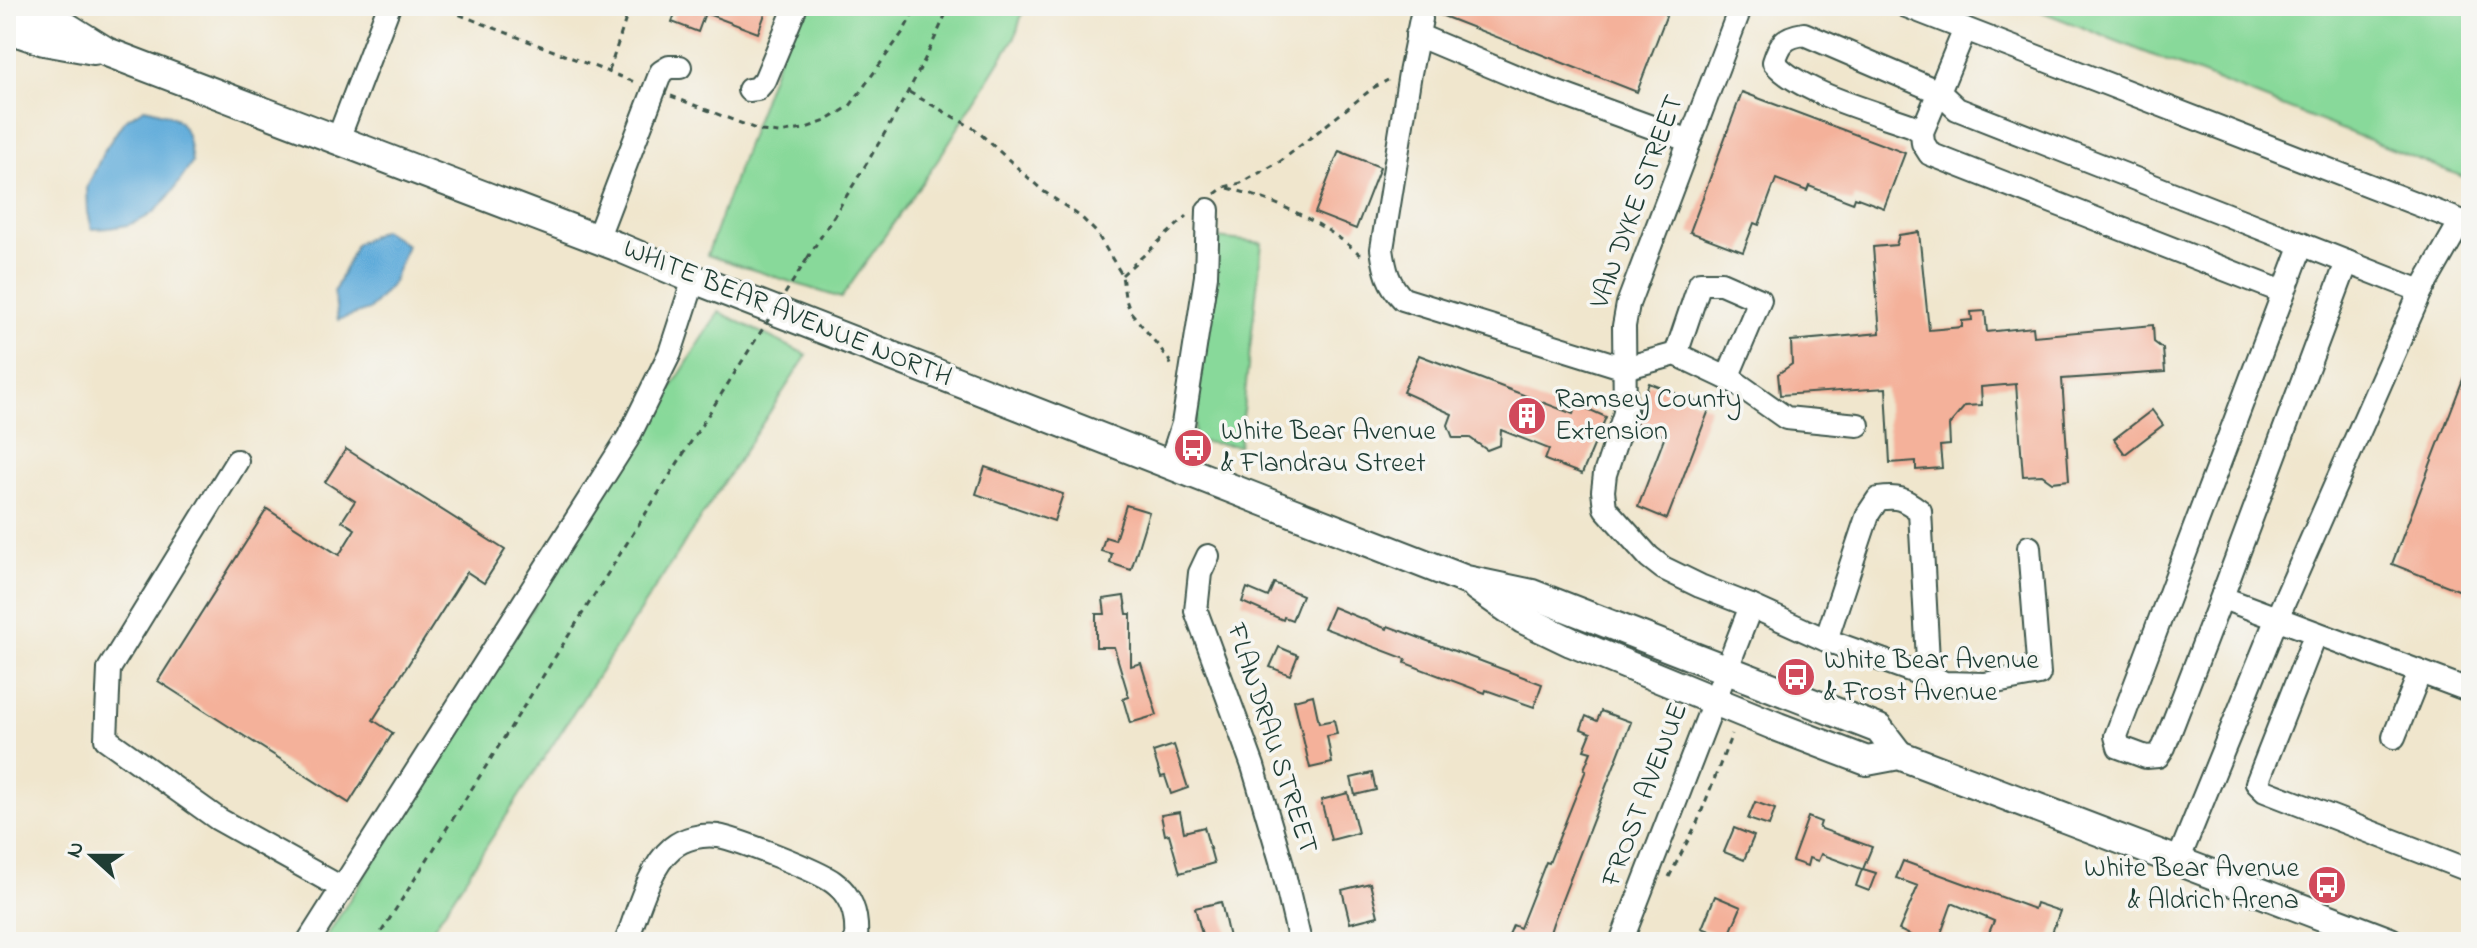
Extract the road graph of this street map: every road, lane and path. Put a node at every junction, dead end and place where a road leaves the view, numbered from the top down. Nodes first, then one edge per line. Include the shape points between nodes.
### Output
1 (20, 6) edge
2 (389, 6) edge
3 (630, 6) edge
4 (796, 6) edge
5 (949, 6) edge
6 (1741, 6) edge
7 (1906, 6) edge
8 (6, 28) edge
9 (1965, 29) junction
10 (107, 52) junction
11 (680, 67) dead end
12 (608, 72) dead end
13 (1410, 73) junction
14 (749, 90) dead end
15 (909, 92) junction
16 (1939, 92) junction
17 (1922, 132) junction
18 (338, 139) junction
19 (1690, 141) junction
20 (1224, 187) junction
21 (1203, 206) junction
22 (2466, 223) edge
23 (597, 239) junction
24 (2302, 244) junction
25 (2347, 262) junction
26 (1122, 275) junction
27 (1386, 276) junction
28 (694, 279) junction
29 (2421, 291) junction
30 (2283, 292) junction
31 (1676, 354) junction
32 (1625, 368) junction
33 (1175, 372) dead end
34 (1727, 378) junction
35 (1858, 425) dead end
36 (237, 461) dead end
37 (1170, 464) junction
38 (2029, 547) dead end
39 (1208, 556) dead end
40 (1466, 580) junction
41 (2223, 594) junction
42 (1751, 606) junction
43 (2277, 618) junction
44 (2316, 633) junction
45 (1826, 640) junction
46 (1919, 669) junction
47 (1726, 670) junction
48 (2420, 672) junction
49 (2471, 691) edge
50 (1714, 701) junction
51 (1741, 712) junction
52 (2394, 737) dead end
53 (1899, 755) junction
54 (2178, 861) junction
55 (2471, 871) edge
56 (1665, 886) dead end
57 (342, 888) junction
58 (308, 942) edge
59 (375, 942) edge
60 (626, 942) edge
61 (856, 942) edge
62 (1300, 942) edge
63 (1621, 942) edge
64 (2390, 942) edge

1 - 10 main road, WHITE BEAR AVENUE NORTH via 54,19
2 - 18 street
3 - 12 path
4 - 14 street via 765,80
5 - 15 path
6 - 19 street, VAN DYKE STREET
7 - 9 street
8 - 10 main road, WHITE BEAR AVENUE NORTH
9 - 16 street
9 - 22 street
10 - 18 main road, WHITE BEAR AVENUE NORTH
11 - 23 street via 661,72
13 - 19 street via 1419,27 1536,85
13 - 20 path via 1373,88 1281,161
13 - 27 street via 1383,234
15 - 26 path via 975,129 1043,191 1081,217
15 - 59 path, bridge
16 - 17 street
16 - 17 street via 1804,34 1789,36 1779,47 1774,62 1783,74
16 - 24 street via 1957,109
17 - 30 street via 1930,154
18 - 23 main road, WHITE BEAR AVENUE NORTH
19 - 32 street, VAN DYKE STREET via 1628,304
20 - 21 path
20 - 27 path via 1291,209 1337,234
21 - 26 path
21 - 37 street via 1206,276 1183,424
22 - 29 street
23 - 28 main road, WHITE BEAR AVENUE NORTH
24 - 25 street
24 - 30 street
25 - 29 street
25 - 41 street
26 - 33 path via 1130,311
27 - 32 street via 1403,299
28 - 37 main road, WHITE BEAR AVENUE NORTH
28 - 57 street via 670,353 628,438
29 - 43 street
30 - 41 street via 2116,736 2119,747 2158,756
31 - 32 street
31 - 34 street
31 - 34 street via 1700,283 1721,283 1760,300
32 - 42 street, VAN DYKE STREET via 1625,413 1605,474 1605,508 1663,568
34 - 35 street via 1786,418
36 - 57 street via 109,669 106,739 218,819
37 - 40 main road, WHITE BEAR AVENUE NORTH
38 - 46 street, VAN DYKE STREET via 2039,674 1985,684 1944,683
39 - 62 street, FLANDRAU STREET via 1200,573 1196,611 1253,766
40 - 47 main road, WHITE BEAR AVENUE NORTH via 1532,594
40 - 50 main road, WHITE BEAR AVENUE NORTH via 1523,619
41 - 43 street
42 - 45 street, VAN DYKE STREET
42 - 47 street
43 - 44 street
43 - 54 street
44 - 48 street
44 - 55 street via 2257,783 2265,791
45 - 46 street, VAN DYKE STREET via 1915,672
45 - 46 street via 1868,514 1878,499 1896,497 1920,511 1928,661
47 - 50 street, FROST AVENUE
47 - 53 main road, WHITE BEAR AVENUE NORTH via 1879,729
48 - 49 street
48 - 52 street
50 - 51 main road, WHITE BEAR AVENUE NORTH
50 - 63 street, FROST AVENUE
51 - 53 main road, WHITE BEAR AVENUE NORTH via 1867,761
51 - 56 path via 1697,823
53 - 54 main road, WHITE BEAR AVENUE NORTH
54 - 64 main road, WHITE BEAR AVENUE NORTH
57 - 58 street
60 - 61 street via 661,859 687,839 703,835 730,839 834,882 854,910

